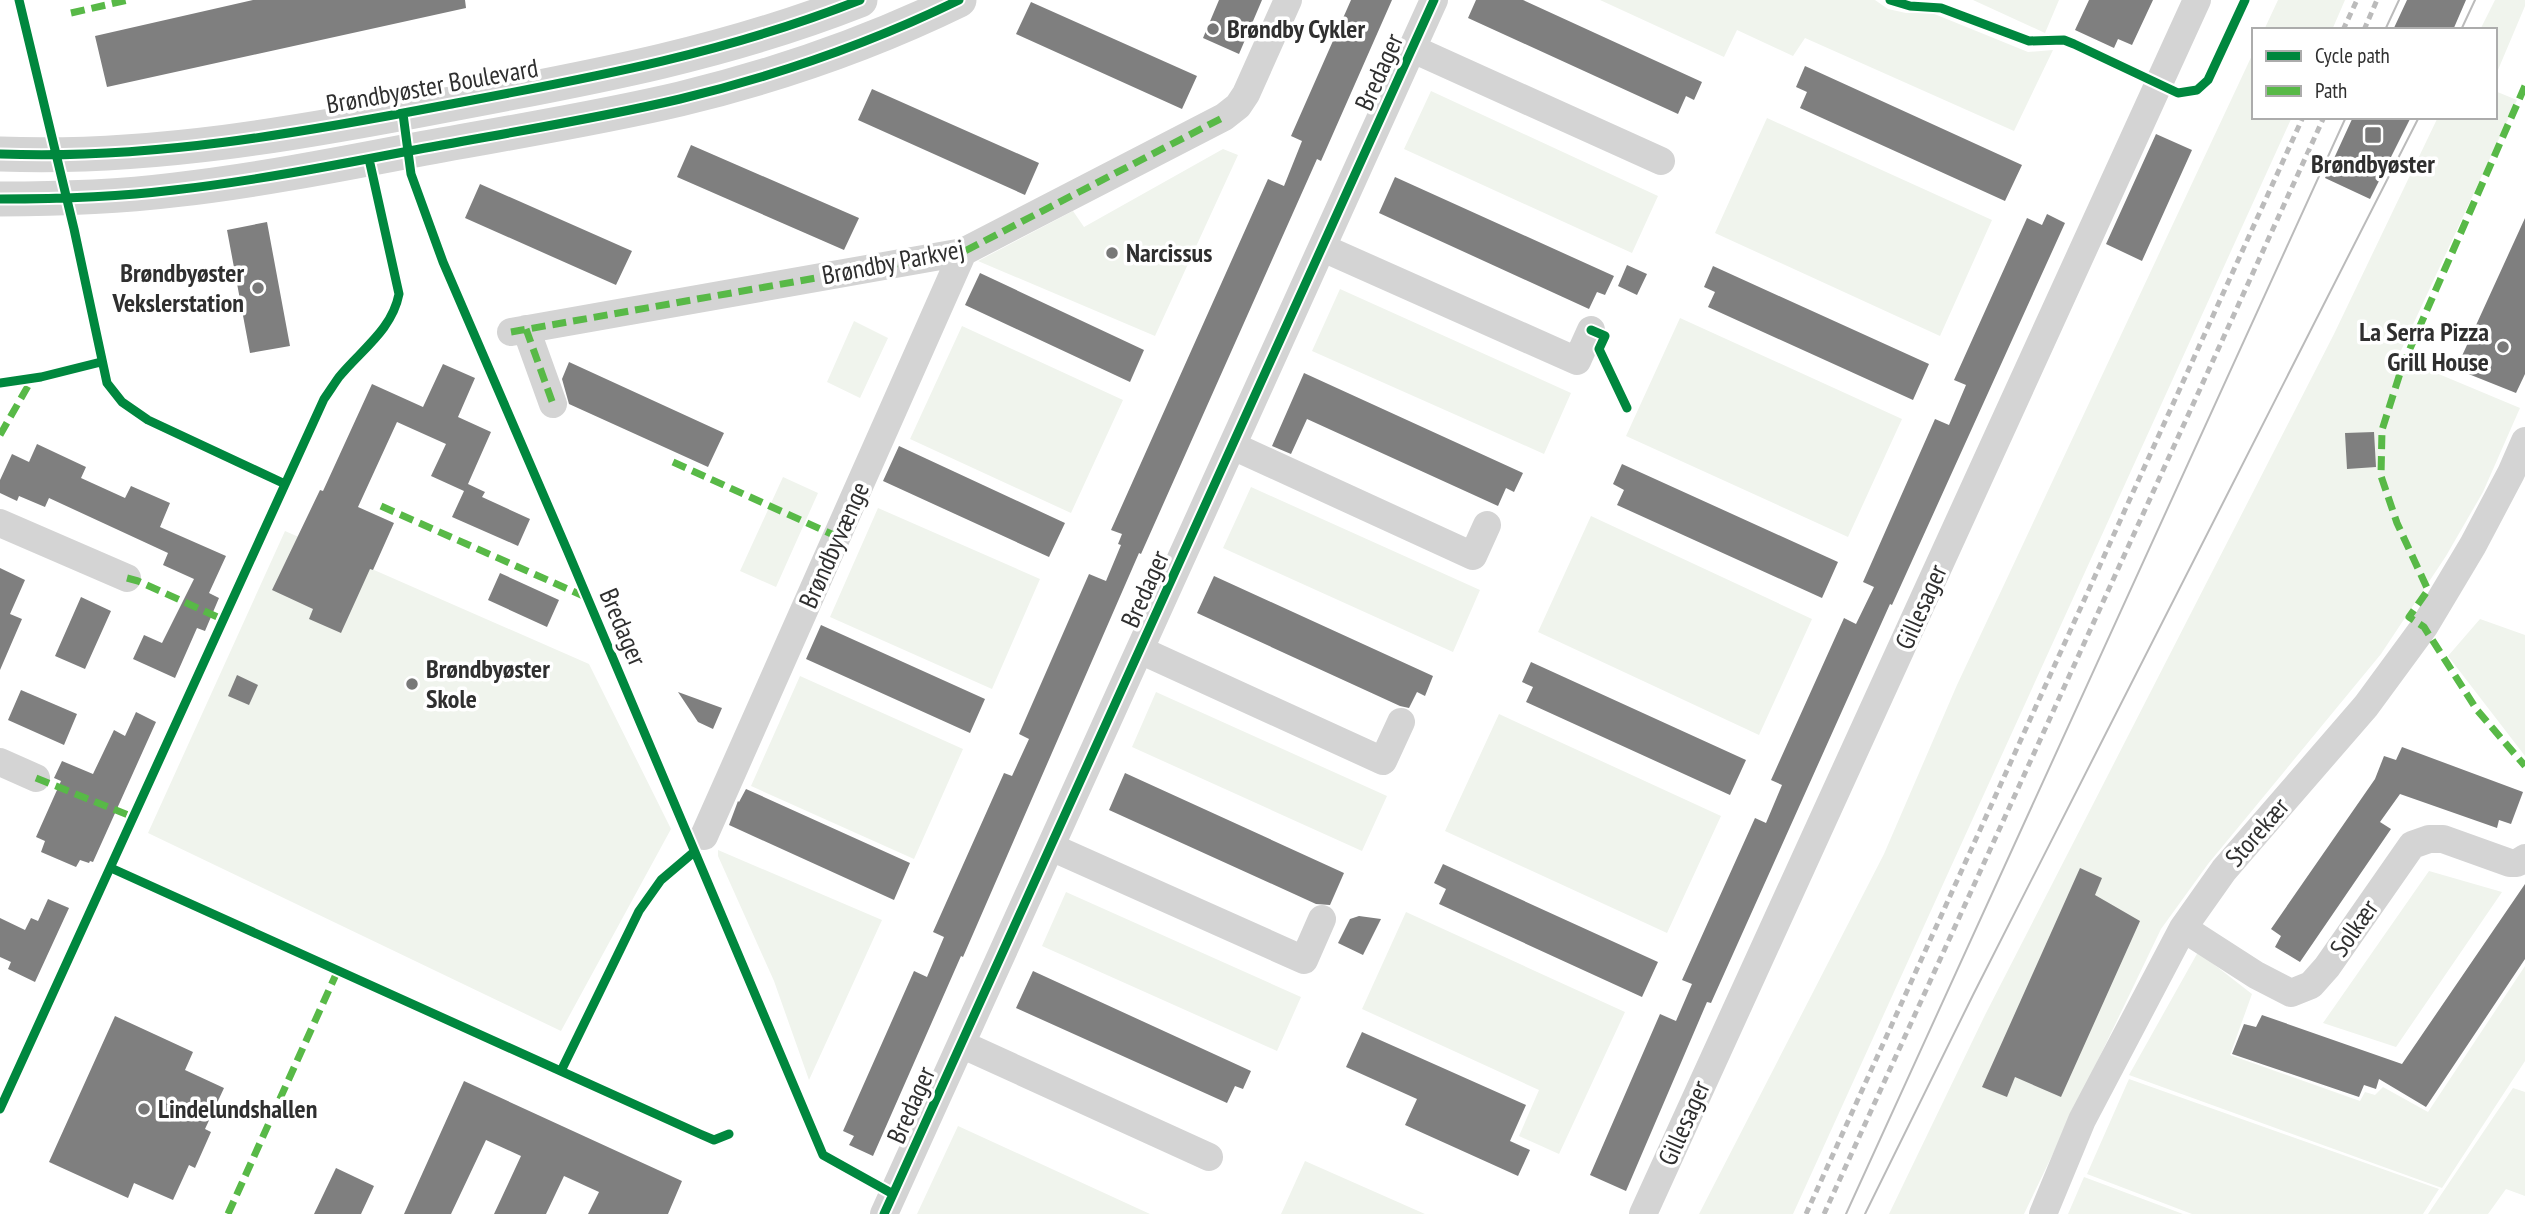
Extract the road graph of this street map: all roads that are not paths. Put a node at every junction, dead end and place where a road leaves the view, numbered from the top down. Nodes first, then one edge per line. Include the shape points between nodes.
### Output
1 (860, 0) edge
2 (959, 0) edge
3 (1288, 0) edge
4 (1434, 0) edge
5 (2197, 0) edge
6 (1413, 49) junction
7 (0, 155) edge
8 (1661, 161) dead end
9 (0, 199) edge
10 (1323, 248) junction
11 (963, 252) junction
12 (1591, 330) dead end
13 (553, 404) dead end
14 (2525, 441) edge
15 (1233, 446) junction
16 (0, 523) edge
17 (1487, 525) dead end
18 (127, 578) dead end
19 (1140, 650) junction
20 (1401, 722) dead end
21 (0, 762) edge
22 (36, 778) dead end
23 (704, 836) dead end
24 (1051, 847) junction
25 (2525, 858) edge
26 (1322, 919) dead end
27 (2183, 928) junction
28 (961, 1044) junction
29 (1209, 1157) dead end
30 (884, 1214) edge
31 (1643, 1214) edge
32 (2043, 1214) edge

1 - 7 street, Brøndbyøster Boulevard via 684,58 403,114 195,145
2 - 9 street via 761,76 605,115 211,185 99,196
3 - 11 street, Brøndby Parkvej via 1246,94 1231,112
4 - 6 street, Bredager
5 - 31 street, Gillesager
6 - 8 street, Bredager
6 - 10 street, Bredager
10 - 12 street via 1577,361
10 - 15 street, Bredager
11 - 13 street, Brøndby Parkvej via 518,330
11 - 23 street, Brøndbyvænge
14 - 27 street, Storekær via 2454,580 2424,627 2366,706 2224,870
15 - 17 street via 1473,556
15 - 19 street, Bredager
16 - 18 street
19 - 20 street, Bredager via 1383,761
19 - 24 street, Bredager
21 - 22 street
24 - 26 street via 1304,960
24 - 28 street, Bredager
25 - 27 street, Solkær via 2510,863 2443,839 2412,845 2319,976 2311,985 2291,993
27 - 32 street, Storekær via 2082,1120
28 - 29 street, Bredager
28 - 30 street, Bredager

